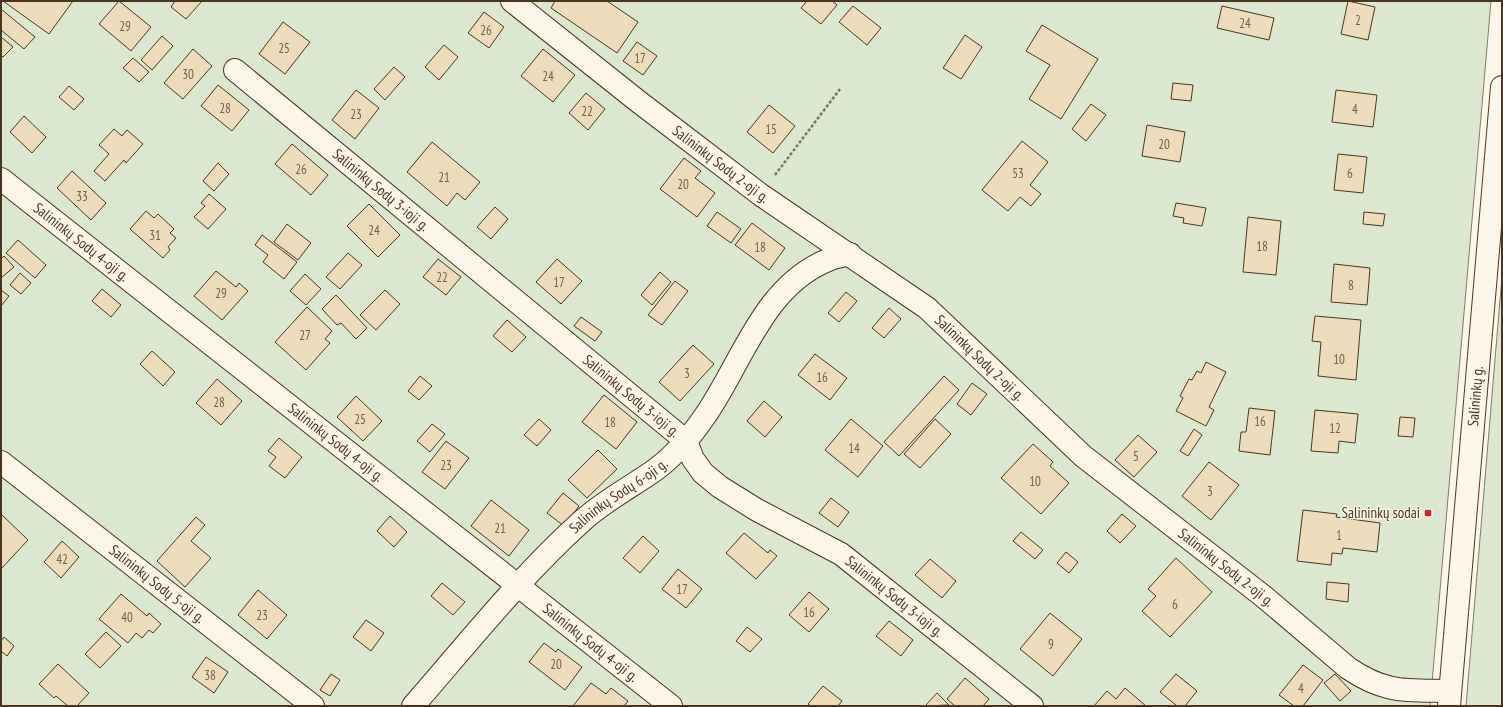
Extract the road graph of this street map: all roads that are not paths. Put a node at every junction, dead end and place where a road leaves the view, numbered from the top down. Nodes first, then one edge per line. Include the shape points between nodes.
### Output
1 (512, 1) edge
2 (235, 70) dead end
3 (1502, 87) edge
4 (1, 179) edge
5 (850, 254) junction
6 (686, 441) junction
7 (1, 462) edge
8 (518, 585) junction
9 (1450, 698) edge
10 (313, 706) edge
11 (413, 706) edge
12 (671, 706) edge
13 (1032, 706) edge

1 - 5 street, Salininkų Sodų 2-oji g. via 638,102 761,195
2 - 6 street, Salininkų Sodų 3-ioji g.
3 - 9 street, Salininkų g.
4 - 8 street, Salininkų Sodų 4-oji g.
5 - 6 street, Salininkų Sodų 6-oji g. via 828,260 809,271 793,282 776,300 760,322 705,416
5 - 9 street, Salininkų Sodų 2-oji g. via 927,308 1083,456 1263,596 1348,668 1363,678 1398,690
6 - 8 street, Salininkų Sodų 6-oji g. via 657,469 617,494 582,521
6 - 13 street, Salininkų Sodų 3-ioji g. via 693,460 720,488 841,554
7 - 10 street, Salininkų Sodų 5-oji g.
8 - 11 street, Salininkų Sodų 6-oji g.
8 - 12 street, Salininkų Sodų 4-oji g.

